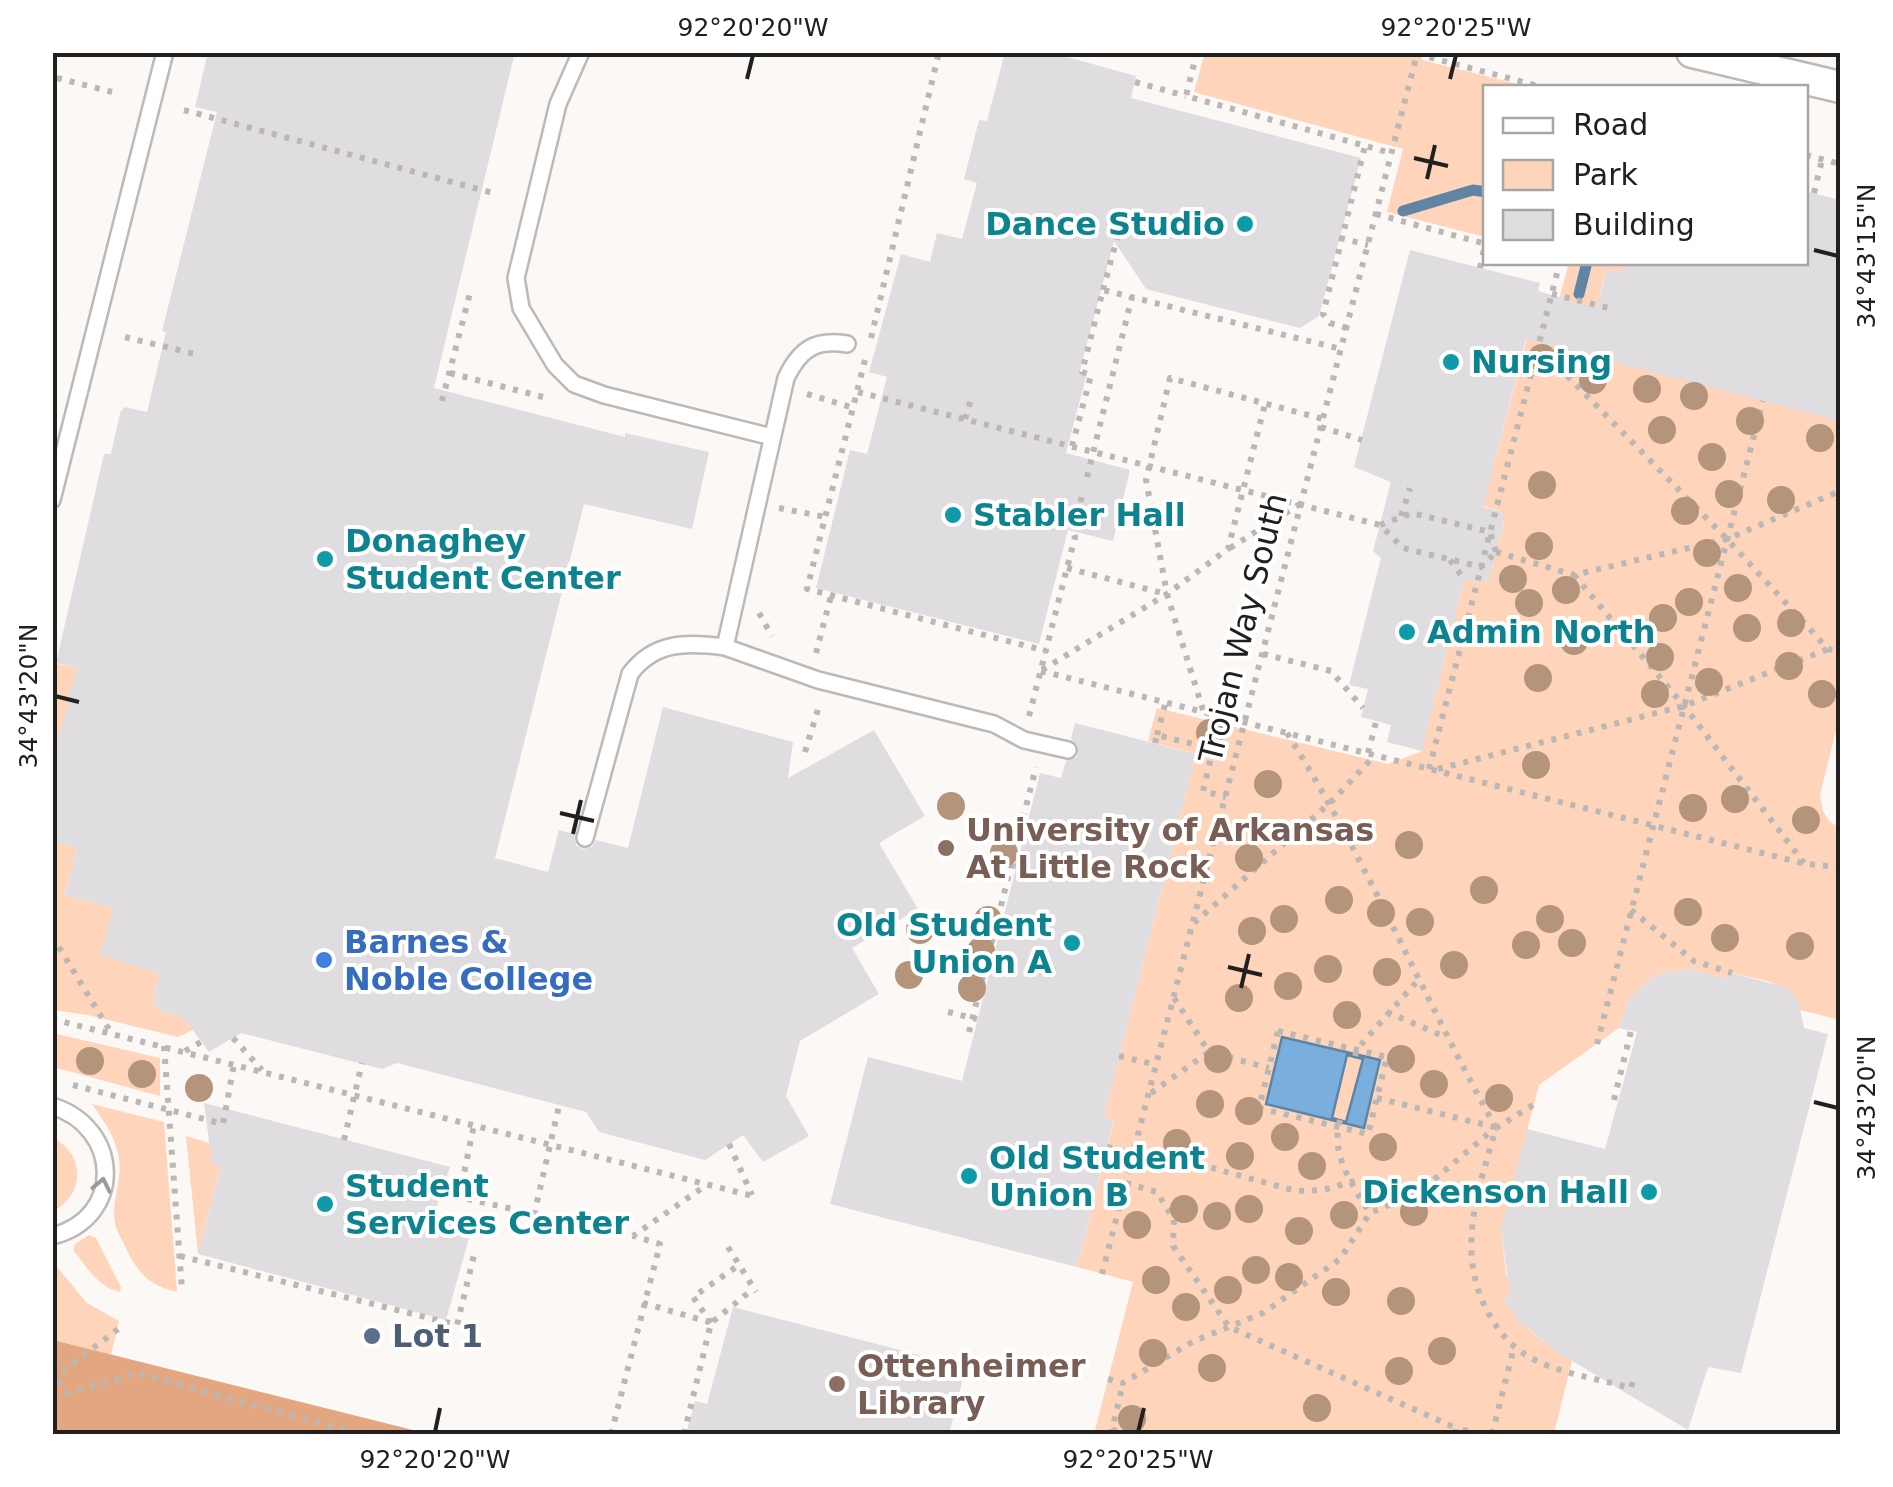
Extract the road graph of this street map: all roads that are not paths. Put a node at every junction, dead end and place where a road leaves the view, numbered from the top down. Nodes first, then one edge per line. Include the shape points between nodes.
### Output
1 (165, 52) edge
2 (581, 52) edge
3 (1692, 52) edge
4 (1840, 87) edge
5 (847, 344) dead end
6 (772, 437) junction
7 (52, 500) edge
8 (725, 647) junction
9 (1068, 750) dead end
10 (585, 838) dead end
11 (52, 1106) edge
12 (52, 1236) edge

1 - 7 lane
2 - 6 lane via 558,104 516,278 520,308 554,365 574,384
3 - 4 street
5 - 6 lane via 814,344 794,363
6 - 8 lane
8 - 9 lane
8 - 10 lane via 689,642 640,660 630,674
12 -> 11 lane via 83,1222 97,1205 106,1164 88,1124

